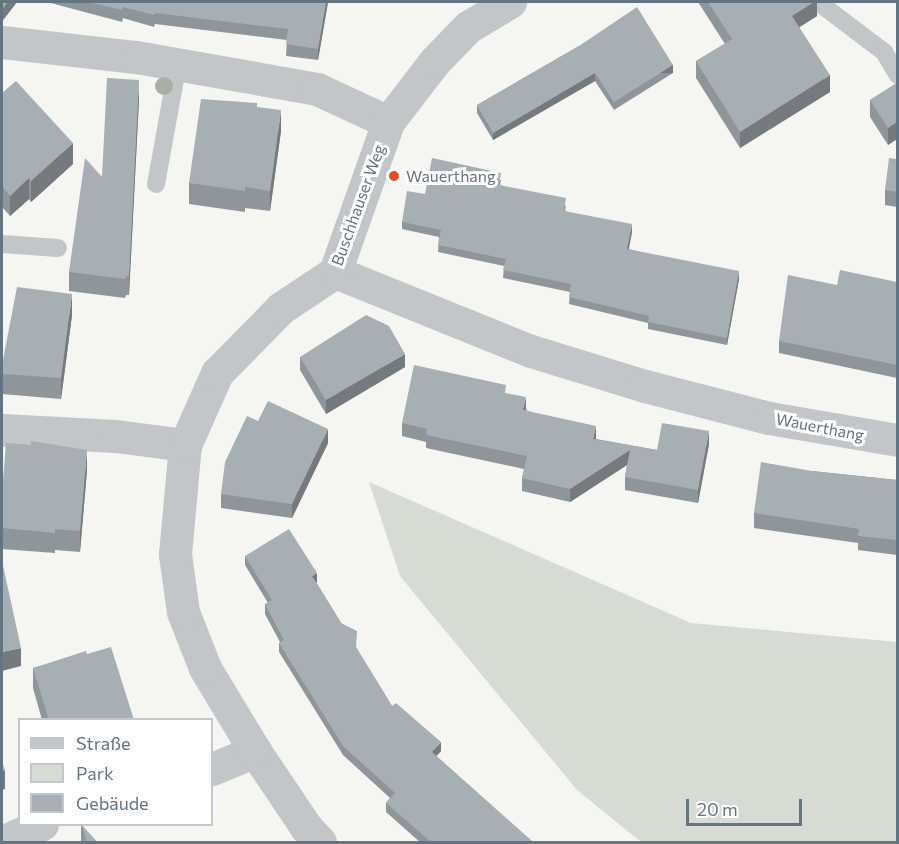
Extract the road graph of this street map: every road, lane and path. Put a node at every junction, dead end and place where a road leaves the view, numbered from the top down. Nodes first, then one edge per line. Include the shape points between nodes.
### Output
1 (510, 2) edge
2 (818, 2) edge
3 (2, 42) edge
4 (178, 63) junction
5 (897, 75) edge
6 (388, 122) junction
7 (156, 184) dead end
8 (2, 244) edge
9 (58, 248) dead end
10 (335, 272) junction
11 (2, 430) edge
12 (897, 440) edge
13 (185, 446) junction
14 (255, 750) junction
15 (213, 769) edge
16 (34, 832) edge
17 (2, 842) edge
18 (320, 843) edge

1 - 6 street, Buschhauser Weg via 468,27 435,61
2 - 5 lane via 884,52
3 - 4 street, Buschhauser Weg
4 - 6 street, Buschhauser Weg via 317,89
4 - 7 lane
6 - 10 street, Buschhauser Weg
8 - 9 lane
10 - 12 street, Wauerthang via 531,351 645,386 769,418
10 - 13 street, Buschhauser Weg via 281,308 218,373
11 - 13 street via 116,436
13 - 14 street, Buschhauser Weg via 175,554 183,612 205,668
14 - 15 street
14 - 18 street, Buschhauser Weg
16 - 17 street

